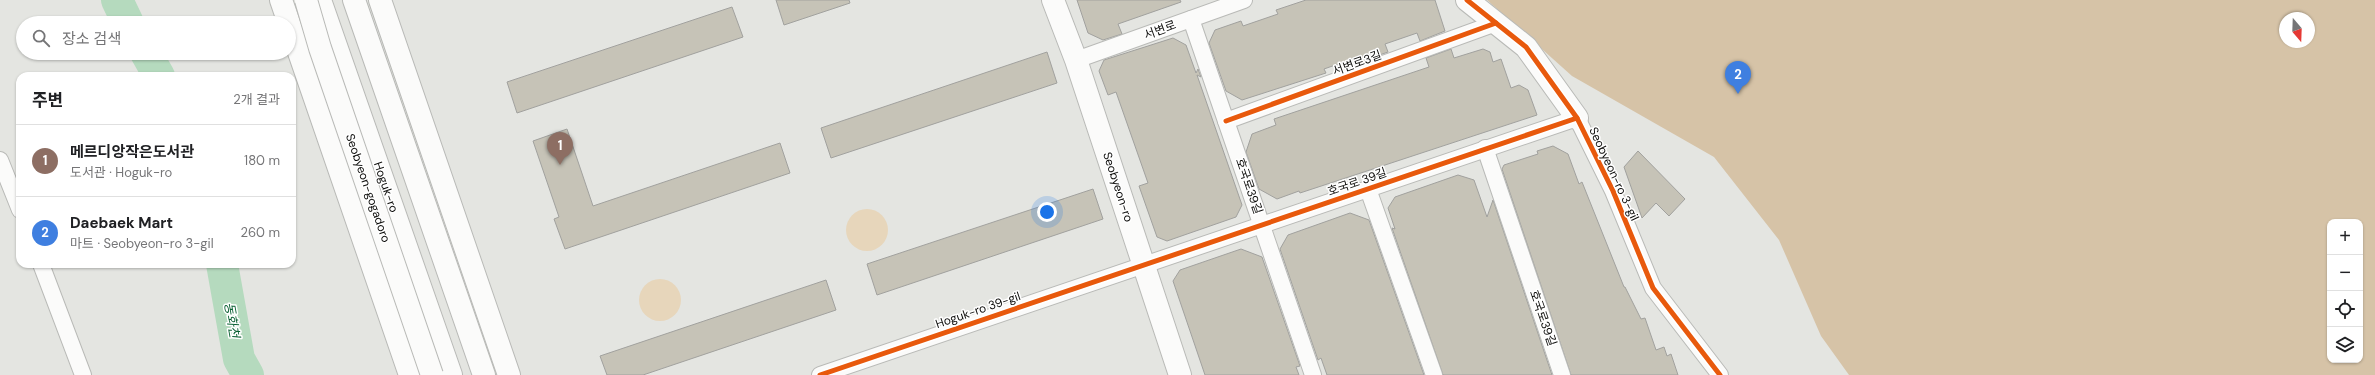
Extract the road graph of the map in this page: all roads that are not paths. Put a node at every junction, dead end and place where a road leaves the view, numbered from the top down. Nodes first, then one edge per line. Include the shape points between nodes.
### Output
1 (281, 0) edge
2 (306, 0) edge
3 (320, 0) edge
4 (354, 0) edge
5 (380, 0) edge
6 (1053, 0) edge
7 (1244, 0) edge
8 (1467, 0) edge
9 (287, 16) edge
10 (1191, 19) junction
11 (1496, 23) junction
12 (296, 43) edge
13 (1076, 60) junction
14 (1577, 118) junction
15 (1226, 121) junction
16 (1485, 148) junction
17 (0, 160) edge
18 (1368, 189) junction
19 (16, 200) edge
20 (1263, 226) junction
21 (401, 230) junction
22 (1143, 266) junction
23 (43, 268) edge
24 (389, 312) junction
25 (1718, 374) edge
26 (83, 375) edge
27 (410, 375) edge
28 (432, 375) edge
29 (451, 375) edge
30 (484, 375) edge
31 (509, 375) edge
32 (820, 375) edge
33 (1180, 375) edge
34 (1314, 375) edge
35 (1434, 375) edge
36 (1562, 375) edge

1 - 9 main road
2 - 28 main road, Seobyeon-gogadoro, bridge via 320,48
3 - 21 main road, Hoguk-ro
4 - 30 main road
5 - 31 main road
6 - 13 main road, Seobyeon-ro
7 - 10 street, 서변로
8 - 11 main road, Seobyeon-ro 3-gil
10 - 13 street, 서변로
10 - 15 street, 호국로39길
11 - 14 main road, Seobyeon-ro 3-gil via 1526,47
11 - 15 street, 서변로3길
12 - 24 main road
13 - 22 main road, Seobyeon-ro
14 - 16 street, 호국로 39길
14 - 25 street, Seobyeon-ro 3-gil via 1613,191 1653,288
15 - 20 street, 호국로39길
16 - 18 street, 호국로 39길
16 - 36 street, 호국로39길
17 - 19 street
18 - 20 street, 호국로 39길
18 - 35 street
20 - 22 street, 호국로 39길
20 - 34 street, 호국로39길
21 - 24 main road
21 - 29 main road, Hoguk-ro
22 - 32 street, Hoguk-ro 39-gil
22 - 33 main road, Seobyeon-ro
23 - 26 street
24 - 27 main road

